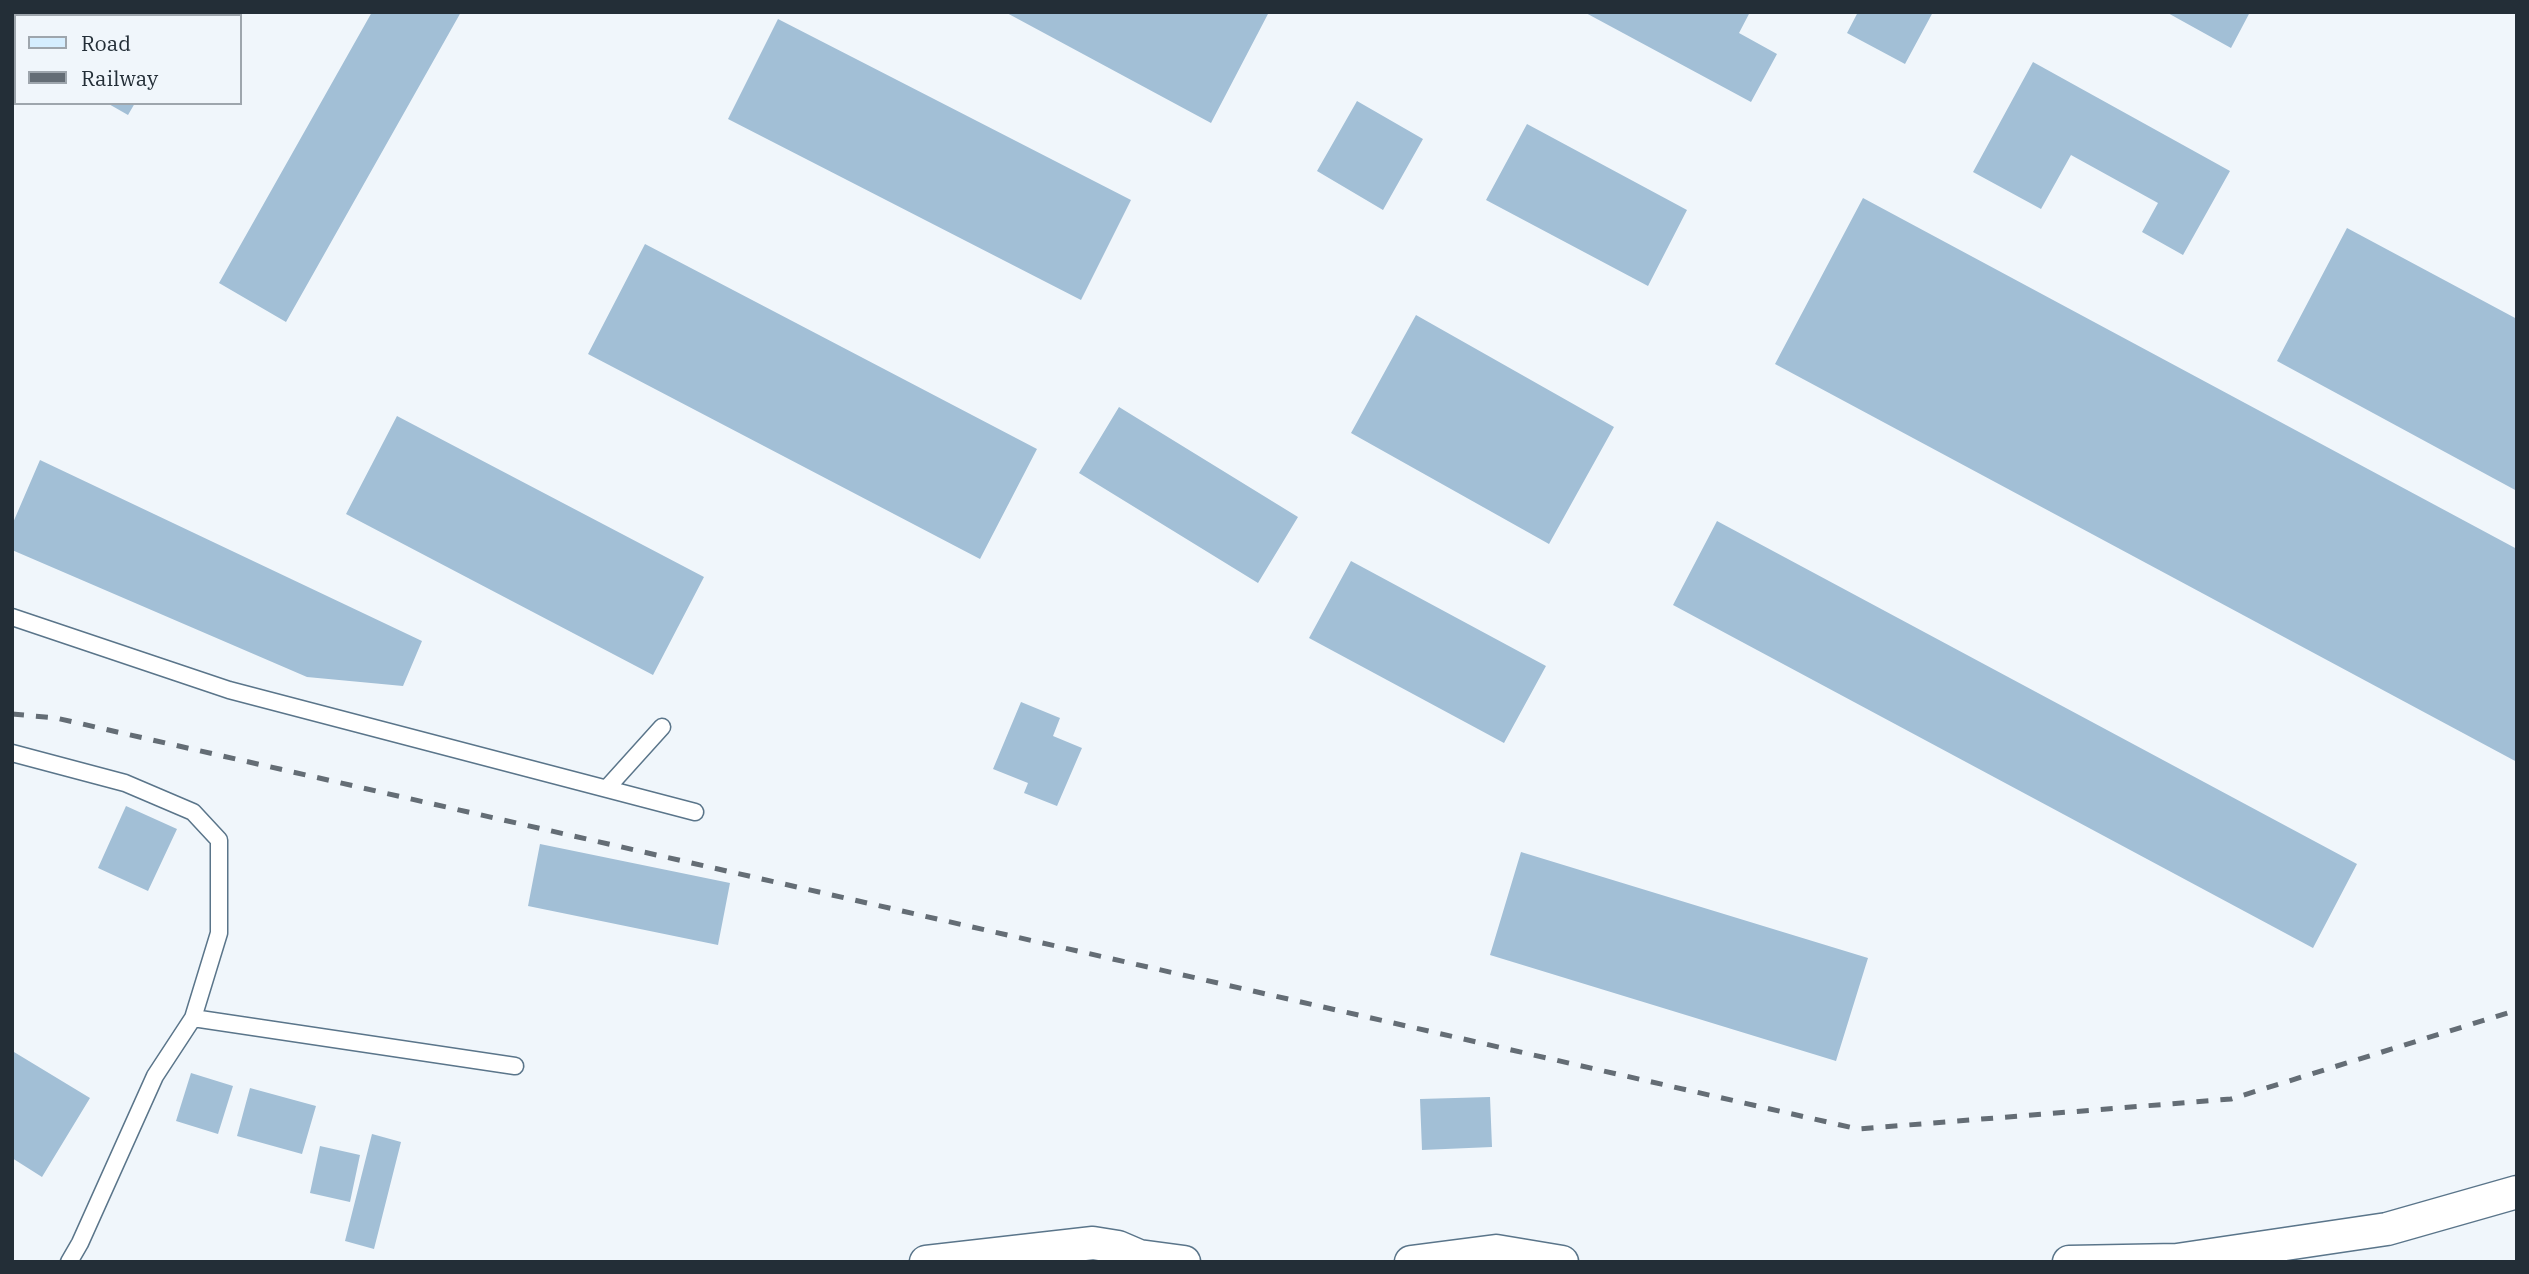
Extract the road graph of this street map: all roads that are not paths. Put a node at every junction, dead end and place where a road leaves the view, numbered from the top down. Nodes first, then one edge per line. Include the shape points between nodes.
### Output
1 (12, 617) edge
2 (662, 727) dead end
3 (12, 753) edge
4 (607, 788) junction
5 (695, 811) dead end
6 (193, 1018) junction
7 (515, 1066) dead end
8 (2517, 1192) edge
9 (69, 1262) edge
10 (926, 1262) edge
11 (1184, 1262) edge
12 (1411, 1262) edge
13 (1562, 1262) edge
14 (2069, 1262) edge

1 - 4 lane via 229,690
2 - 4 lane
3 - 6 lane via 125,783 193,812 219,840 219,933
4 - 5 lane
6 - 7 lane
6 - 9 lane via 155,1076
8 - 14 street via 2374,1231 2177,1260
10 - 11 street via 1093,1243
12 - 13 street via 1496,1251

